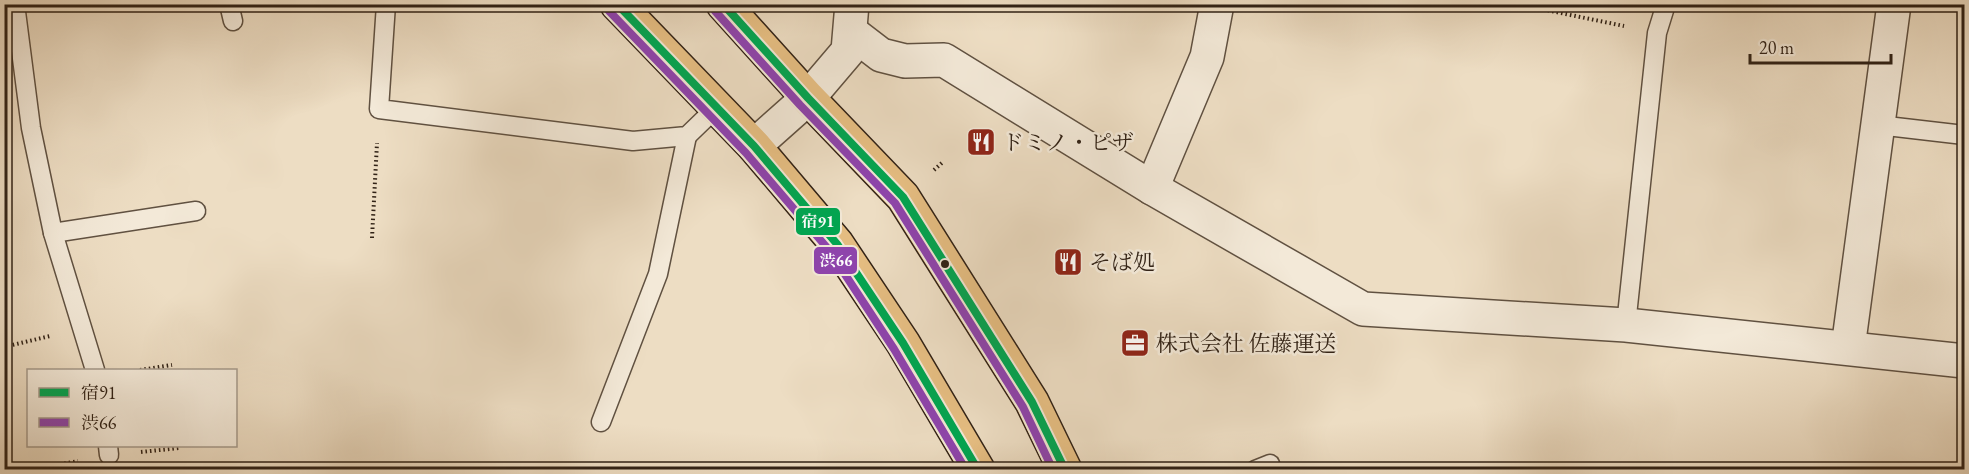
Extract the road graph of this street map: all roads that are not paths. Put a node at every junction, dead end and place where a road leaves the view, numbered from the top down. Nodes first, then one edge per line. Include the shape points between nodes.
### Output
1 (15, 4) edge
2 (386, 4) edge
3 (617, 4) edge
4 (723, 4) edge
5 (1217, 4) edge
6 (1666, 4) edge
7 (1894, 4) edge
8 (851, 18) edge
9 (808, 98) junction
10 (717, 107) junction
11 (1878, 125) junction
12 (1965, 135) edge
13 (687, 136) junction
14 (754, 146) junction
15 (1152, 188) junction
16 (196, 211) dead end
17 (53, 233) junction
18 (1626, 325) junction
19 (1848, 348) junction
20 (1965, 361) edge
21 (95, 369) edge
22 (601, 422) dead end
23 (978, 470) edge
24 (1065, 470) edge

1 - 17 lane via 31,128
2 - 13 lane via 380,110 633,141
3 - 10 main road
4 - 9 main road
5 - 15 street via 1207,57
6 - 18 lane via 1657,33
7 - 11 street
8 - 9 street via 848,51
8 - 15 street via 881,55 906,61 944,60
9 - 14 street
9 - 24 main road via 903,197 1032,402
10 - 13 lane
10 - 14 main road
11 - 12 lane
11 - 19 street
13 - 22 lane via 658,274
14 - 23 main road via 837,244 903,343
15 - 18 street via 1362,309
16 - 17 lane
17 - 21 lane
18 - 19 street
19 - 20 street

